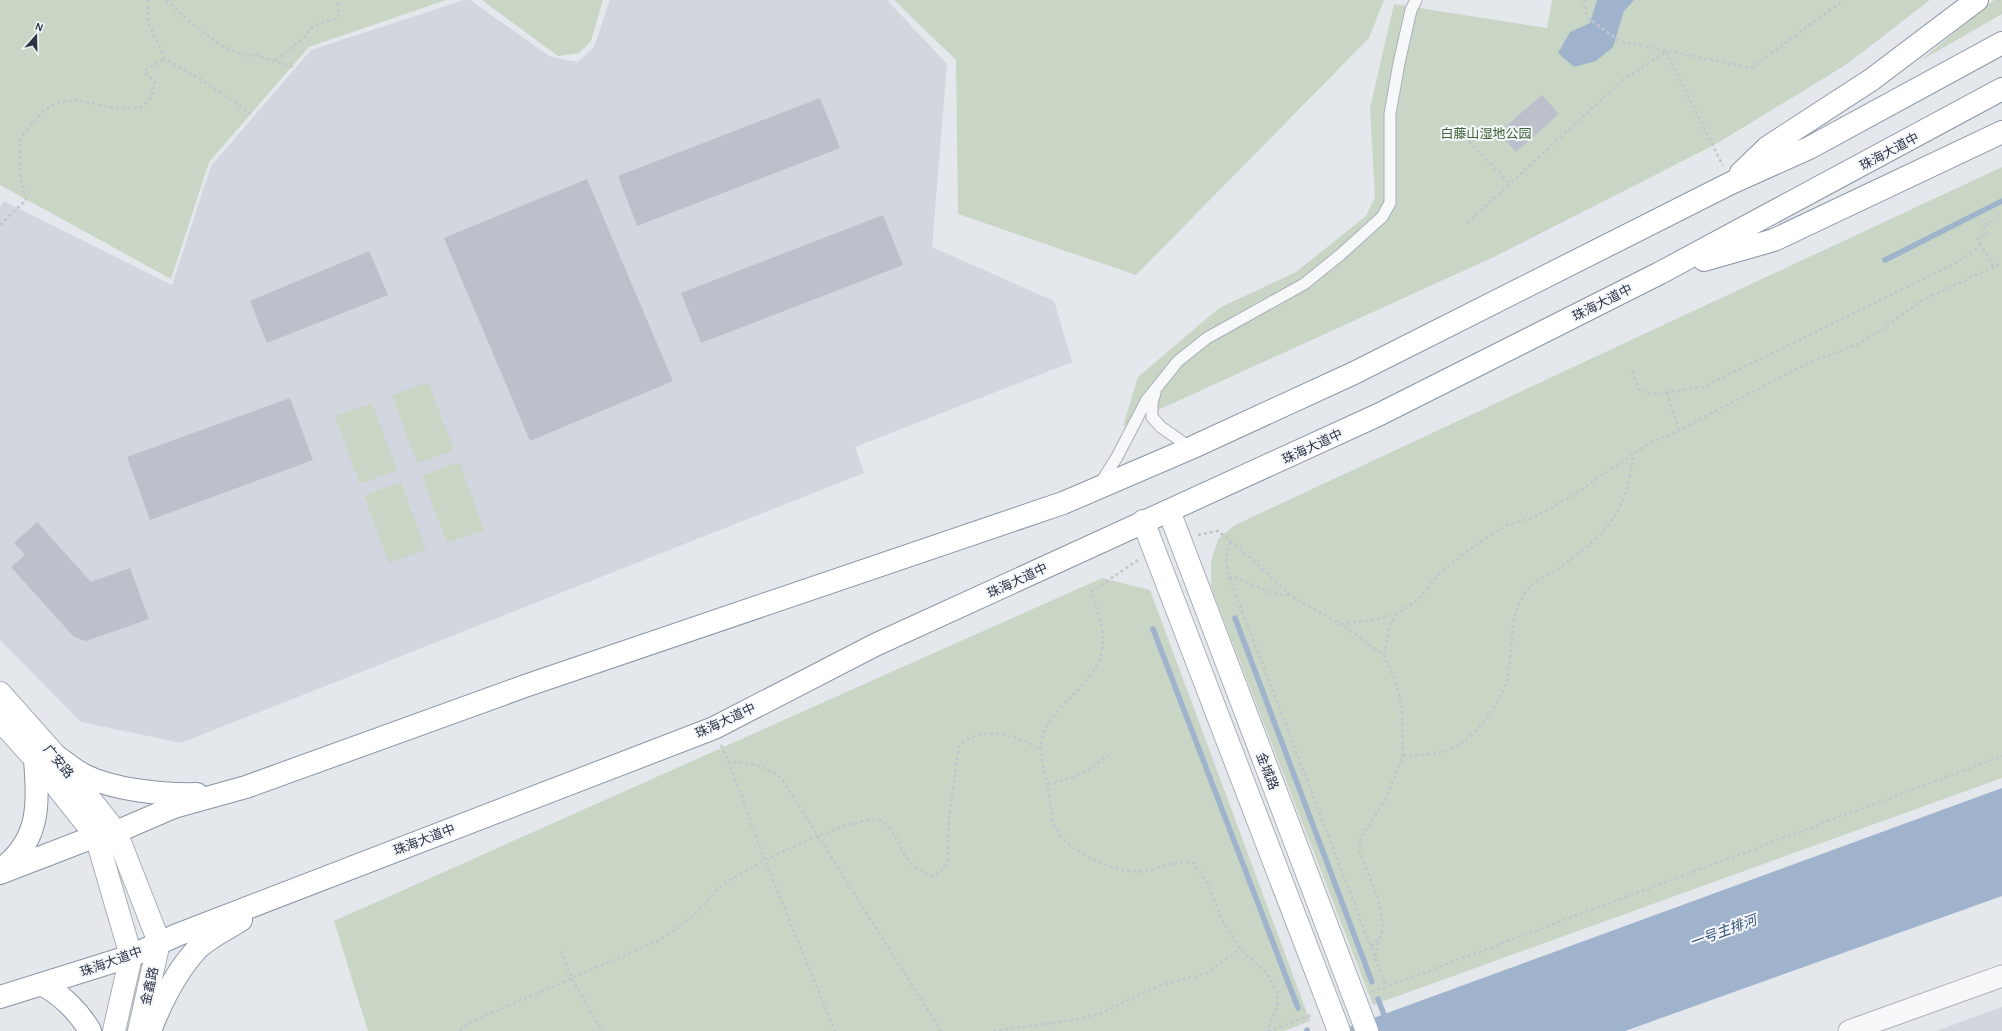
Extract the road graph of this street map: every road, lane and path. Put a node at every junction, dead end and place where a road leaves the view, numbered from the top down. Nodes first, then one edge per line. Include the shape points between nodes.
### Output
1 (148, 0) edge
2 (166, 0) edge
3 (338, 0) edge
4 (1416, 0) edge
5 (1584, 0) edge
6 (1844, 0) edge
7 (1977, 0) edge
8 (2002, 43) edge
9 (1666, 52) junction
10 (166, 59) junction
11 (275, 60) junction
12 (293, 67) dead end
13 (2002, 89) edge
14 (252, 115) dead end
15 (2002, 132) edge
16 (1465, 137) dead end
17 (1731, 182) junction
18 (1510, 184) junction
19 (1993, 221) dead end
20 (1467, 224) dead end
21 (0, 225) edge
22 (1981, 245) junction
23 (2002, 263) edge
24 (1994, 268) junction
25 (1660, 273) junction
26 (1632, 371) dead end
27 (1158, 387) junction
28 (1667, 393) junction
29 (1679, 431) junction
30 (1191, 448) junction
31 (1634, 453) junction
32 (1097, 488) junction
33 (1169, 511) junction
34 (1143, 521) junction
35 (1218, 532) dead end
36 (1230, 542) junction
37 (1154, 549) junction
38 (1229, 577) junction
39 (1291, 596) junction
40 (1396, 614) junction
41 (1341, 624) junction
42 (1384, 655) junction
43 (0, 693) edge
44 (0, 720) edge
45 (714, 728) junction
46 (1040, 749) junction
47 (1108, 755) dead end
48 (56, 756) junction
49 (1403, 756) junction
50 (2002, 756) edge
51 (35, 759) junction
52 (728, 762) junction
53 (1048, 784) junction
54 (246, 787) junction
55 (106, 834) junction
56 (819, 836) junction
57 (765, 861) junction
58 (0, 872) edge
59 (288, 891) junction
60 (1380, 938) junction
61 (159, 942) junction
62 (1371, 946) junction
63 (1240, 950) junction
64 (561, 951) dead end
65 (131, 956) junction
66 (1375, 957) junction
67 (2002, 976) edge
68 (572, 979) junction
69 (41, 984) junction
70 (1386, 986) junction
71 (0, 997) edge
72 (1354, 998) junction
73 (1330, 1008) junction
74 (1365, 1025) edge
75 (1338, 1030) edge
76 (90, 1031) edge
77 (114, 1031) edge
78 (139, 1031) edge
79 (150, 1031) edge
80 (460, 1031) edge
81 (602, 1031) edge
82 (835, 1031) edge
83 (941, 1031) edge
84 (993, 1031) edge
85 (1268, 1031) edge
86 (1849, 1031) edge

1 - 10 path via 147,19
2 - 11 path via 222,46 245,56 256,55
3 - 11 path via 338,18 311,28 305,37
4 - 27 lane via 1399,63 1390,114 1390,203 1382,217 1304,284 1207,338 1178,361
5 - 9 path via 1587,17 1619,41
6 - 9 path via 1751,68
7 - 17 main road via 1871,80 1768,147
8 - 17 main road via 1809,148
9 - 17 path
9 - 18 path via 1624,79
10 - 14 path via 202,80
10 - 21 path via 144,71 155,82 151,98 141,107 120,109 76,100 56,103 43,111 21,137 19,171 26,200
11 - 12 path
13 - 25 main road, 珠海大道中
15 - 25 main road via 1774,240
16 - 18 path
17 - 30 main road via 1354,373
18 - 20 path
19 - 22 path via 1983,226 1987,233 1977,238
22 - 24 path
22 - 28 path via 1956,263 1736,372 1703,387
23 - 24 path
24 - 29 path via 1921,301 1856,345 1810,362
25 - 33 main road, 珠海大道中 via 1378,415
26 - 28 path via 1639,391
27 - 30 lane via 1152,403 1152,417
27 - 32 lane via 1146,401 1117,457
28 - 29 path
29 - 31 path via 1648,443
30 - 32 main road
31 - 40 path via 1571,497 1534,517 1505,526 1471,548 1439,574 1418,600
31 - 49 path via 1620,508 1607,528 1556,571 1532,584 1520,600 1512,622 1507,680 1498,704 1486,720 1468,738 1447,751
32 - 54 main road via 1063,503 525,686
33 - 34 main road, 珠海大道中
33 - 72 main road, 金城路
34 - 37 main road, 金城路
34 - 45 main road, 珠海大道中 via 875,645
35 - 36 path
36 - 38 path via 1226,560
36 - 39 path
37 - 46 path via 1091,592 1102,622 1103,645 1098,663 1084,685 1048,724
37 - 73 main road, 金城路
38 - 39 path via 1269,592
38 - 62 path
39 - 41 path
40 - 41 path
40 - 42 path via 1388,634
41 - 42 path
42 - 49 path via 1397,685 1402,710
43 - 48 main road, 广安路
44 - 51 main road, 广安路
45 - 52 path
45 - 59 main road, 珠海大道中
46 - 53 path
46 - 56 path via 1013,736 980,734 966,738 958,746 949,816 948,860 942,871 933,876 922,873 913,866 888,827 880,821 864,820
47 - 53 path via 1089,770 1072,778
48 - 54 main road via 82,774 130,788 177,795
48 - 55 main road, 广安路
49 - 60 path via 1385,800 1360,838 1360,853 1378,898 1383,926
50 - 70 path
51 - 55 main road, 广安路
51 - 58 main road via 37,792 33,829 16,858
52 - 56 path via 749,762 767,768 782,779
52 - 57 path
53 - 63 path via 1055,826 1084,856 1129,871 1144,871 1185,861 1194,863 1210,886 1221,918
54 - 55 main road via 174,808
55 - 58 main road
55 - 61 main road
55 - 65 main road
56 - 57 path
56 - 83 path
57 - 68 path via 718,888 702,908 683,925 657,941
57 - 82 path
59 - 61 main road, 珠海大道中
59 - 79 main road via 198,949 175,979
60 - 62 path
60 - 66 path
61 - 65 main road, 珠海大道中
61 - 78 main road, 金鑫路
62 - 66 path
63 - 84 path via 1207,973 1158,986 1099,1014
63 - 85 path via 1267,973 1278,995
64 - 68 path
65 - 69 main road, 珠海大道中
65 - 77 main road, 金鑫路
66 - 70 path
67 - 86 street
68 - 80 path via 470,1022
68 - 81 path
69 - 71 main road, 珠海大道中
69 - 76 main road via 68,1004
70 - 72 path
72 - 74 main road, 金城路
73 - 75 main road, 金城路
73 - 85 path

